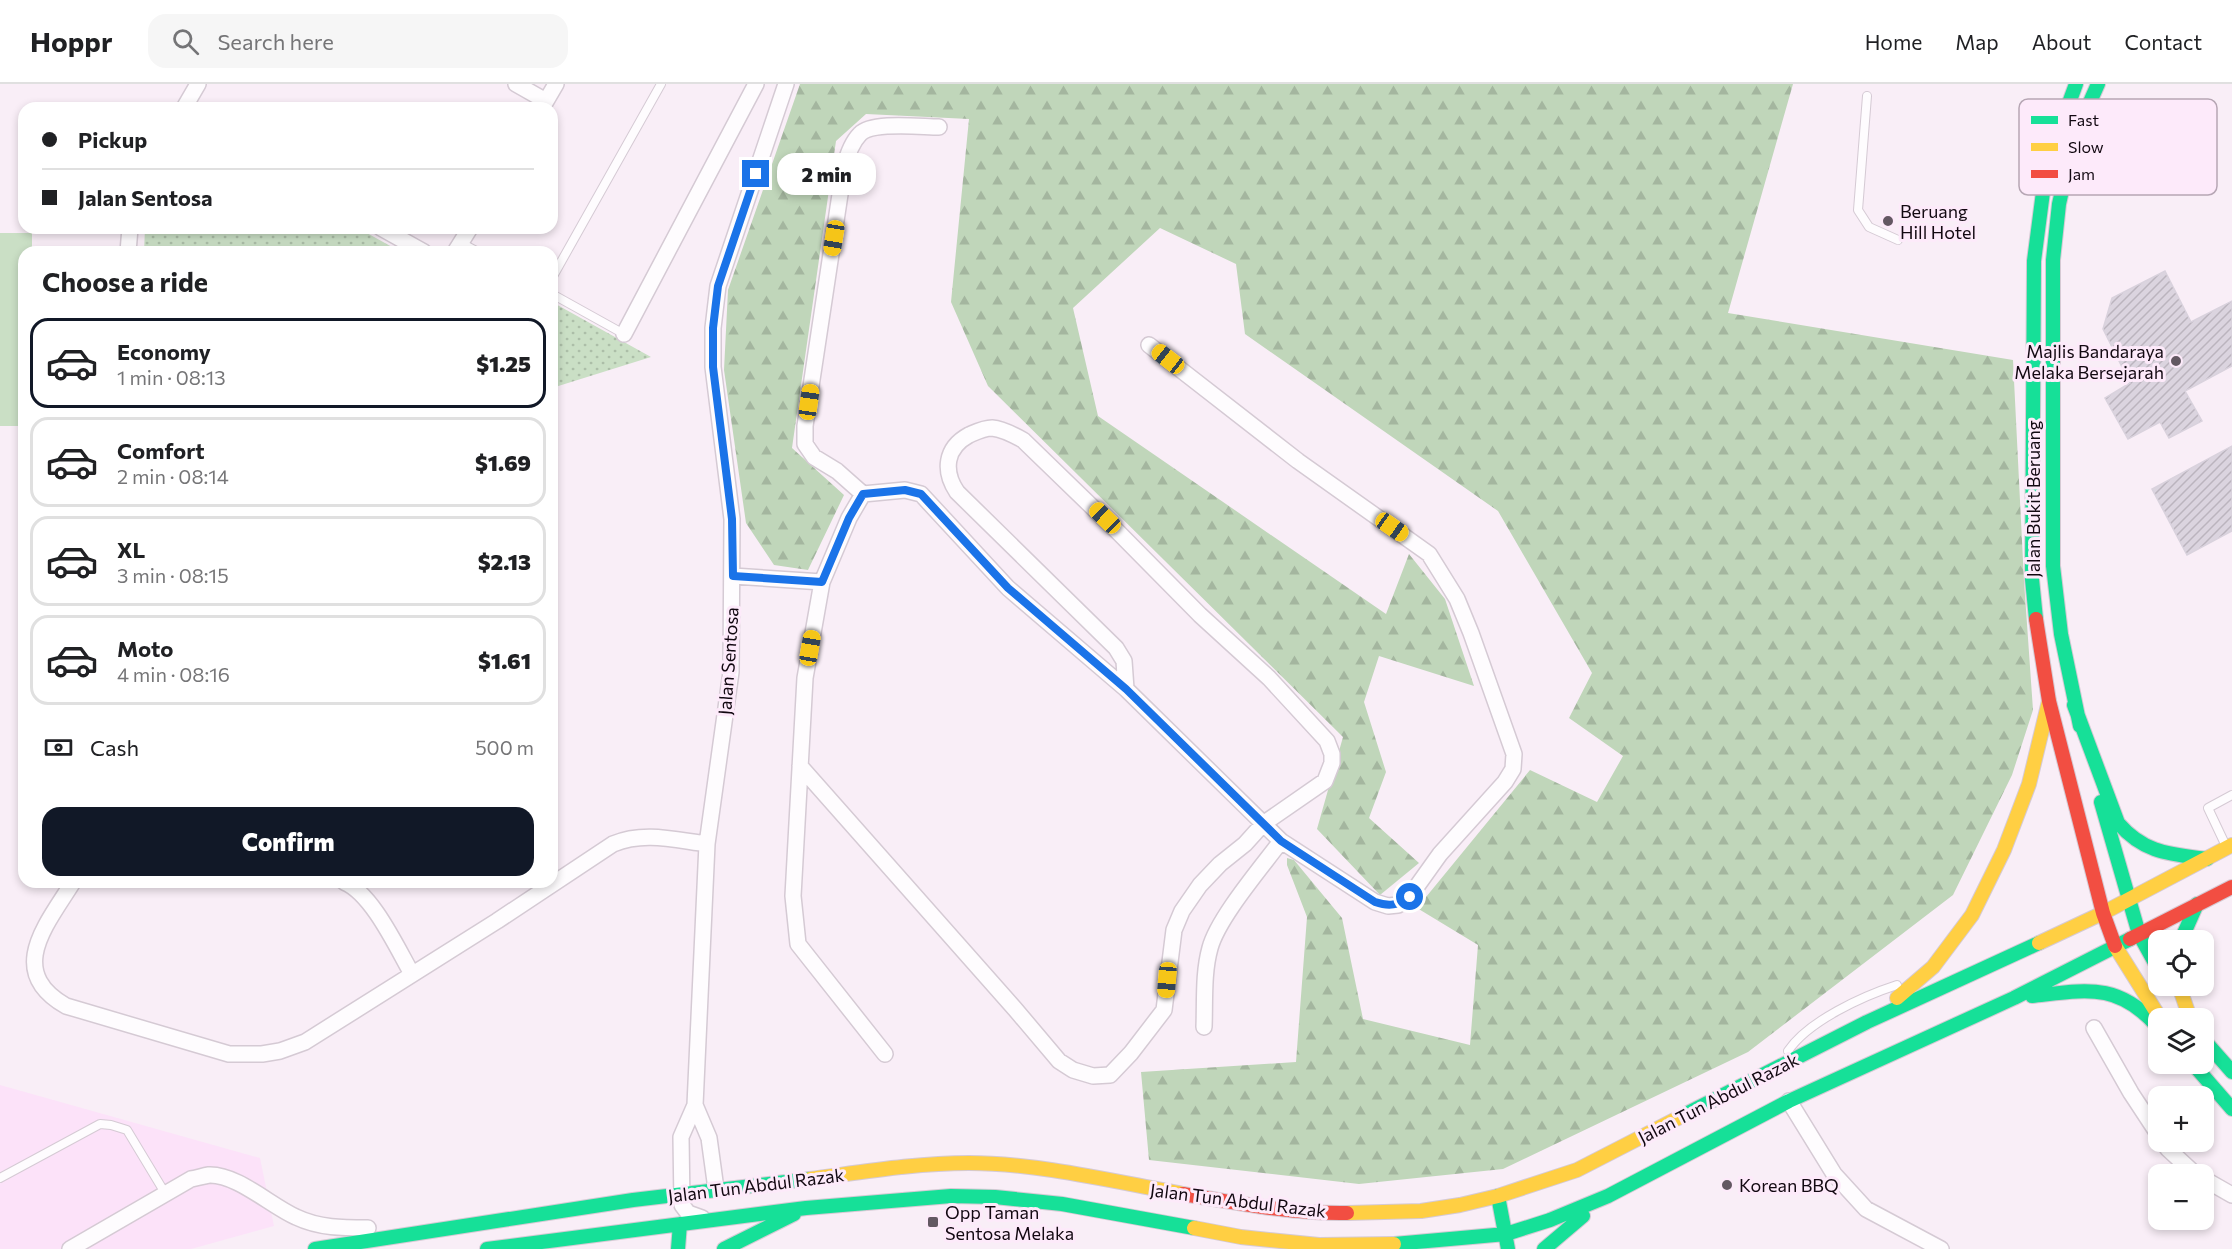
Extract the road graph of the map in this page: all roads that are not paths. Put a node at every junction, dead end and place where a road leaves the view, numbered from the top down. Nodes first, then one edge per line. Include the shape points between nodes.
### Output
1 (198, 84) edge
2 (516, 84) edge
3 (556, 84) edge
4 (661, 84) edge
5 (756, 84) edge
6 (786, 84) edge
7 (2076, 84) edge
8 (2098, 84) edge
9 (1867, 96) dead end
10 (2068, 99) edge
11 (2091, 99) edge
12 (188, 102) edge
13 (541, 102) edge
14 (545, 102) edge
15 (939, 127) dead end
16 (2043, 195) edge
17 (2061, 195) edge
18 (392, 234) edge
19 (1898, 240) dead end
20 (413, 246) edge
21 (558, 267) edge
22 (558, 297) edge
23 (624, 334) joint
24 (1149, 345) dead end
25 (863, 494) junction
26 (733, 576) junction
27 (822, 582) junction
28 (1126, 689) junction
29 (2049, 701) junction
30 (2074, 705) junction
31 (800, 766) junction
32 (2232, 795) edge
33 (1263, 824) junction
34 (1281, 841) junction
35 (707, 843) junction
36 (2229, 847) edge
37 (2207, 859) junction
38 (558, 874) edge
39 (2232, 887) edge
40 (69, 888) edge
41 (355, 888) edge
42 (533, 888) edge
43 (2128, 901) junction
44 (2198, 904) junction
45 (2103, 913) junction
46 (2186, 930) edge
47 (2139, 934) junction
48 (2115, 946) junction
49 (2148, 950) edge
50 (412, 974) junction
51 (1921, 977) junction
52 (2014, 998) junction
53 (2154, 1008) edge
54 (2148, 1017) edge
55 (1868, 1022) junction
56 (1203, 1027) dead end
57 (2094, 1028) dead end
58 (2214, 1051) edge
59 (885, 1054) dead end
60 (1778, 1067) junction
61 (2232, 1072) edge
62 (2202, 1074) edge
63 (1789, 1101) junction
64 (695, 1105) junction
65 (2232, 1109) edge
66 (2148, 1119) edge
67 (2172, 1152) edge
68 (2185, 1164) edge
69 (0, 1178) edge
70 (2214, 1185) edge
71 (716, 1189) junction
72 (165, 1193) junction
73 (680, 1194) junction
74 (2232, 1195) edge
75 (1498, 1196) junction
76 (1608, 1196) junction
77 (806, 1208) junction
78 (712, 1220) junction
79 (680, 1224) junction
80 (443, 1229) junction
81 (1506, 1234) junction
82 (1403, 1247) edge
83 (70, 1249) edge
84 (315, 1249) edge
85 (487, 1249) edge
86 (678, 1249) edge
87 (724, 1249) edge
88 (1509, 1249) edge
89 (1544, 1249) edge
90 (1941, 1249) edge

1 - 12 street
2 - 13 street
3 - 14 street
4 - 21 lane
5 - 23 street
6 - 26 street, Jalan Sentosa via 718,286 713,328 713,367 732,519
7 - 10 main road, Jalan Bukit Beruang
8 - 11 main road, Jalan Bukit Beruang
9 - 19 lane via 1858,210 1869,227
15 - 25 street via 870,127 849,150 844,168 805,444 814,457
16 - 29 main road, Jalan Bukit Beruang via 2034,261 2032,579
17 - 30 main road, Jalan Bukit Beruang via 2053,260 2053,566
18 - 20 street
22 - 23 lane
24 - 34 street via 1298,461 1429,554 1457,599 1472,633 1514,754 1513,769 1505,782 1440,854 1410,897 1398,905 1375,902
25 - 27 street
25 - 28 street via 905,490 921,494 1008,588
26 - 27 street
26 - 35 street, Jalan Sentosa via 731,672
27 - 31 street via 805,678
28 - 33 street
28 - 33 street via 1124,661 1116,648 951,483 948,459 961,440 990,428 1023,440 1269,678 1327,741 1332,763 1325,782
29 - 45 main road, Jalan Bukit Beruang
29 - 51 main road via 2029,784 2004,850 1972,915
30 - 37 main road via 2118,823 2129,837 2163,853
30 - 43 main road, Jalan Bukit Beruang
31 - 33 street via 1059,1061 1093,1076 1110,1075 1164,1010 1174,930 1182,911 1200,885
31 - 59 street via 794,896 798,944
32 - 36 lane via 2208,808
33 - 34 street
34 - 56 street via 1220,925 1210,945
35 - 38 street via 644,836 628,838
35 - 64 street, Jalan Sentosa
36 - 37 main road, Jalan Tun Abdul Razak
37 - 43 main road, Jalan Tun Abdul Razak
39 - 44 main road, Jalan Tun Abdul Razak
40 - 50 street via 36,945 36,972 52,998 66,1006 230,1054 262,1054 305,1042
41 - 50 street
42 - 50 street
43 - 45 main road, Jalan Tun Abdul Razak
43 - 47 main road, Jalan Bukit Beruang
44 - 46 main road
44 - 47 main road, Jalan Tun Abdul Razak
45 - 48 main road, Jalan Bukit Beruang
45 - 55 main road, Jalan Tun Abdul Razak
47 - 48 main road, Jalan Tun Abdul Razak
47 - 49 main road, Jalan Bukit Beruang
48 - 52 main road, Jalan Tun Abdul Razak
48 - 53 main road, Jalan Bukit Beruang
51 - 55 main road
51 - 60 lane via 1879,991 1813,1026 1797,1039
52 - 54 main road via 2099,992 2119,995
52 - 63 main road, Jalan Tun Abdul Razak
55 - 60 main road, Jalan Tun Abdul Razak
57 - 66 street
58 - 61 main road
60 - 75 main road, Jalan Tun Abdul Razak via 1577,1170
62 - 65 main road
63 - 76 main road, Jalan Tun Abdul Razak
63 - 90 street via 1834,1174 1866,1209
64 - 71 street, Jalan Sentosa via 709,1138
64 - 73 street, Jalan Sentosa via 681,1137
67 - 68 street
69 - 72 lane via 100,1124 111,1125 127,1130
70 - 74 street
71 - 73 main road, Jalan Tun Abdul Razak
71 - 75 main road, Jalan Tun Abdul Razak via 971,1163 1040,1169 1246,1205 1329,1213 1421,1211
72 - 80 street via 191,1179 211,1175 238,1183 295,1217 321,1226
72 - 83 street
73 - 78 street via 688,1213
73 - 80 main road, Jalan Tun Abdul Razak
75 - 81 main road
76 - 81 main road, Jalan Tun Abdul Razak
76 - 89 main road
77 - 78 main road, Jalan Tun Abdul Razak
77 - 82 main road, Jalan Tun Abdul Razak via 995,1197 1062,1204 1241,1237 1320,1245
77 - 87 main road
78 - 79 main road, Jalan Tun Abdul Razak
79 - 85 main road, Jalan Tun Abdul Razak
79 - 86 main road
80 - 84 main road, Jalan Tun Abdul Razak
81 - 82 main road, Jalan Tun Abdul Razak
81 - 88 main road

